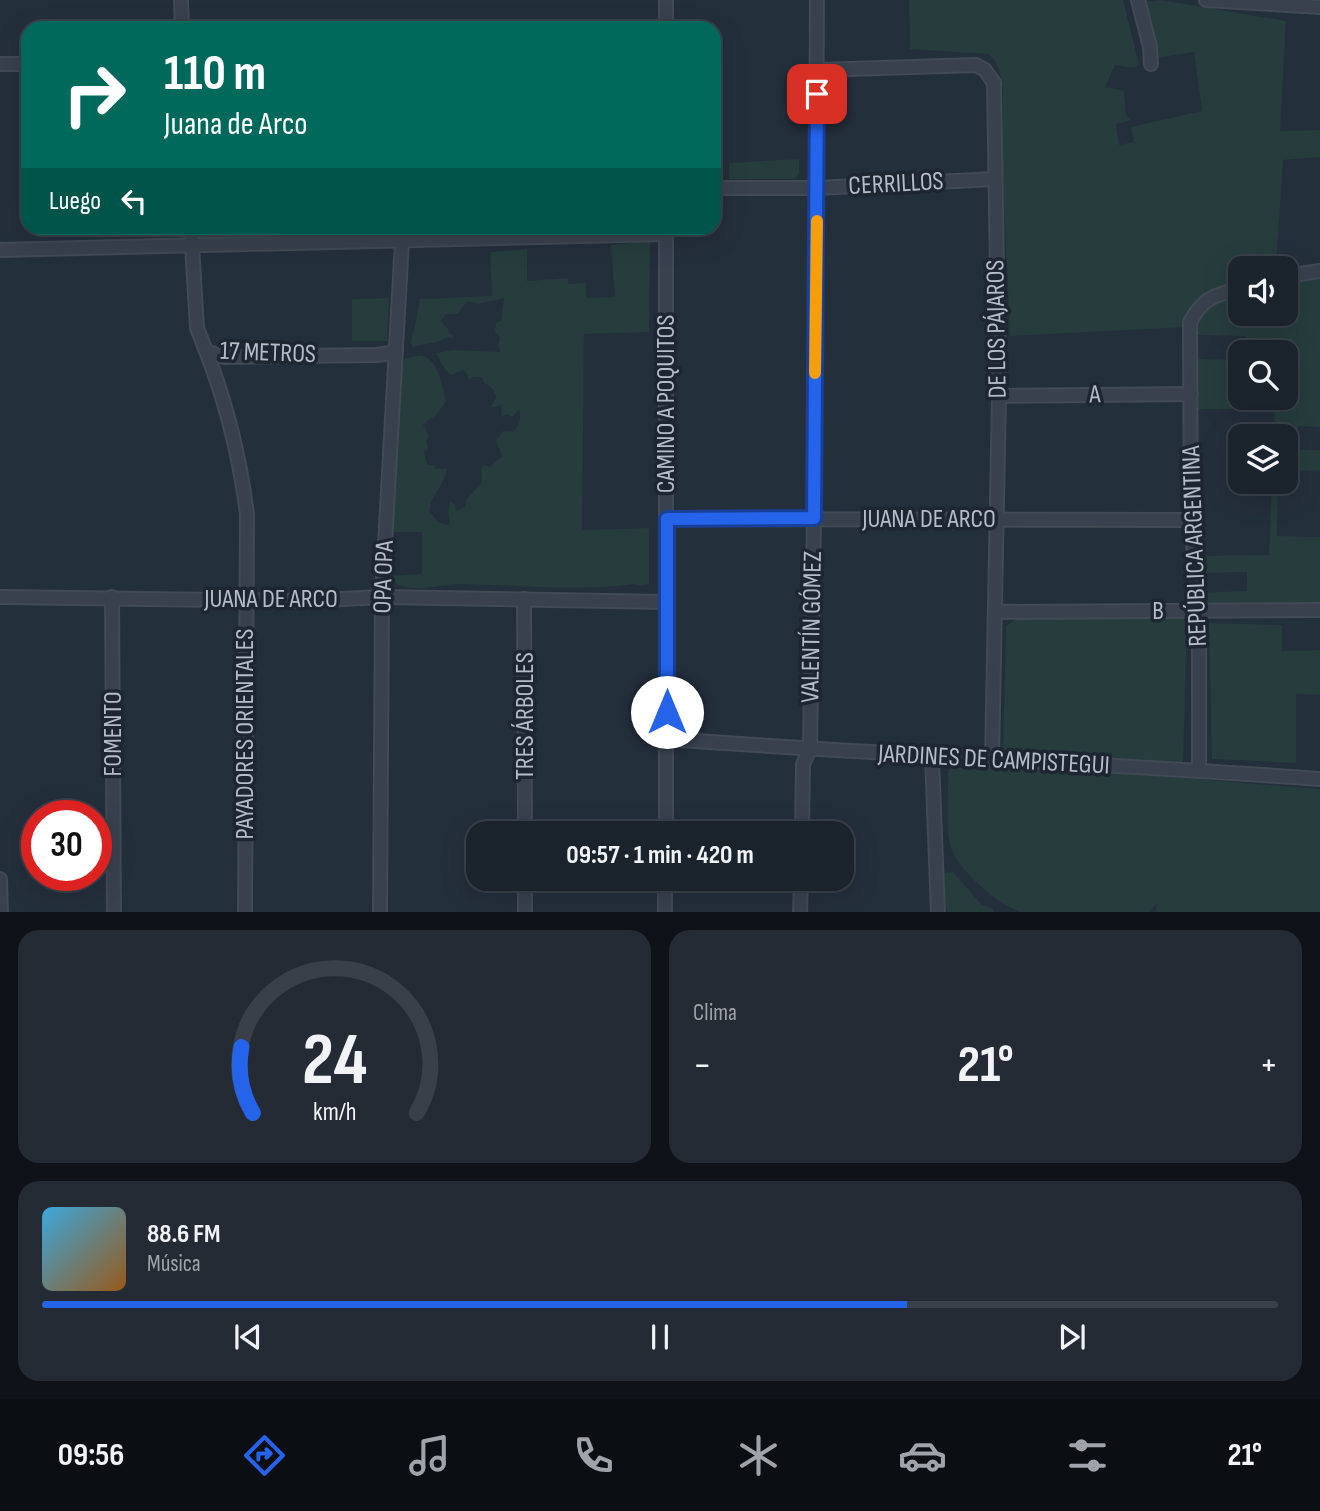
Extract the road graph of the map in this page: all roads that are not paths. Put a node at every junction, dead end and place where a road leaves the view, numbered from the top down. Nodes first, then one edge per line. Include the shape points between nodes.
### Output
1 (181, 0) edge
2 (666, 0) edge
3 (817, 0) edge
4 (1138, 0) edge
5 (1206, 0) edge
6 (1320, 7) edge
7 (182, 21) edge
8 (666, 21) edge
9 (21, 64) edge
10 (1151, 64) dead end
11 (0, 65) edge
12 (817, 70) junction
13 (995, 179) junction
14 (721, 188) edge
15 (817, 188) junction
16 (191, 235) edge
17 (560, 235) edge
18 (666, 235) edge
19 (402, 241) junction
20 (192, 244) junction
21 (0, 250) edge
22 (1320, 271) edge
23 (1298, 274) edge
24 (1228, 292) edge
25 (206, 351) junction
26 (396, 352) junction
27 (1191, 394) junction
28 (999, 396) junction
29 (814, 518) junction
30 (667, 519) junction
31 (997, 519) junction
32 (1191, 520) junction
33 (0, 597) edge
34 (112, 597) junction
35 (382, 597) junction
36 (524, 599) junction
37 (245, 601) junction
38 (667, 603) junction
39 (1320, 610) edge
40 (996, 611) junction
41 (1199, 611) junction
42 (667, 739) junction
43 (810, 749) junction
44 (932, 757) junction
45 (992, 760) junction
46 (1199, 770) junction
47 (1320, 779) edge
48 (525, 821) edge
49 (666, 821) edge
50 (802, 821) edge
51 (0, 879) edge
52 (525, 891) edge
53 (665, 891) edge
54 (801, 891) edge
55 (1, 912) edge
56 (114, 912) edge
57 (245, 912) edge
58 (380, 912) edge
59 (526, 912) edge
60 (665, 912) edge
61 (800, 912) edge
62 (938, 912) edge

1 - 7 street
2 - 8 street
3 - 12 street, VALENTÍN GÓMEZ
4 - 10 street
5 - 6 street
9 - 11 street
12 - 13 street, DE LOS PÁJAROS via 976,65 985,70 995,92
12 - 15 street, VALENTÍN GÓMEZ
13 - 15 street, CERRILLOS
13 - 28 street, DE LOS PÁJAROS
14 - 15 street, CERRILLOS
15 - 29 street, VALENTÍN GÓMEZ
16 - 20 street, 17 METROS
17 - 19 street
18 - 30 street, CAMINO A POQUITOS
19 - 20 street
19 - 26 street, OPA OPA
20 - 21 street
20 - 25 street, 17 METROS via 197,328
22 - 23 street
24 - 27 street, REPÚBLICA ARGENTINA via 1199,305 1190,321
25 - 26 street, 17 METROS via 224,357
25 - 37 street, PAYADORES ORIENTALES via 244,489
26 - 35 street, OPA OPA
27 - 28 street, A
27 - 32 street, REPÚBLICA ARGENTINA
28 - 31 street, DE LOS PÁJAROS
29 - 30 street, JUANA DE ARCO
29 - 31 street, JUANA DE ARCO
29 - 43 street, VALENTÍN GÓMEZ
30 - 38 street, CAMINO A POQUITOS
31 - 32 street, JUANA DE ARCO
31 - 40 street, DE LOS PÁJAROS
32 - 41 street, REPÚBLICA ARGENTINA
33 - 34 street, JUANA DE ARCO
34 - 37 street, JUANA DE ARCO
34 - 56 street, FOMENTO
35 - 36 street, JUANA DE ARCO
35 - 37 street, JUANA DE ARCO
35 - 58 street, OPA OPA
36 - 38 street, JUANA DE ARCO
36 - 48 street, TRES ÁRBOLES
37 - 57 street, PAYADORES ORIENTALES
38 - 42 street, CAMINO A POQUITOS
39 - 41 street, B
40 - 41 street, B
40 - 45 street, DE LOS PÁJAROS
41 - 46 street, REPÚBLICA ARGENTINA
42 - 43 street, JARDINES DE CAMPISTEGUI
42 - 49 street, CAMINO A POQUITOS
43 - 44 street, JARDINES DE CAMPISTEGUI
43 - 50 street, VALENTÍN GÓMEZ via 803,764
44 - 45 street, JARDINES DE CAMPISTEGUI
44 - 62 street
45 - 46 street, JARDINES DE CAMPISTEGUI
46 - 47 street, JARDINES DE CAMPISTEGUI
51 - 55 street
52 - 59 street
53 - 60 street
54 - 61 street

